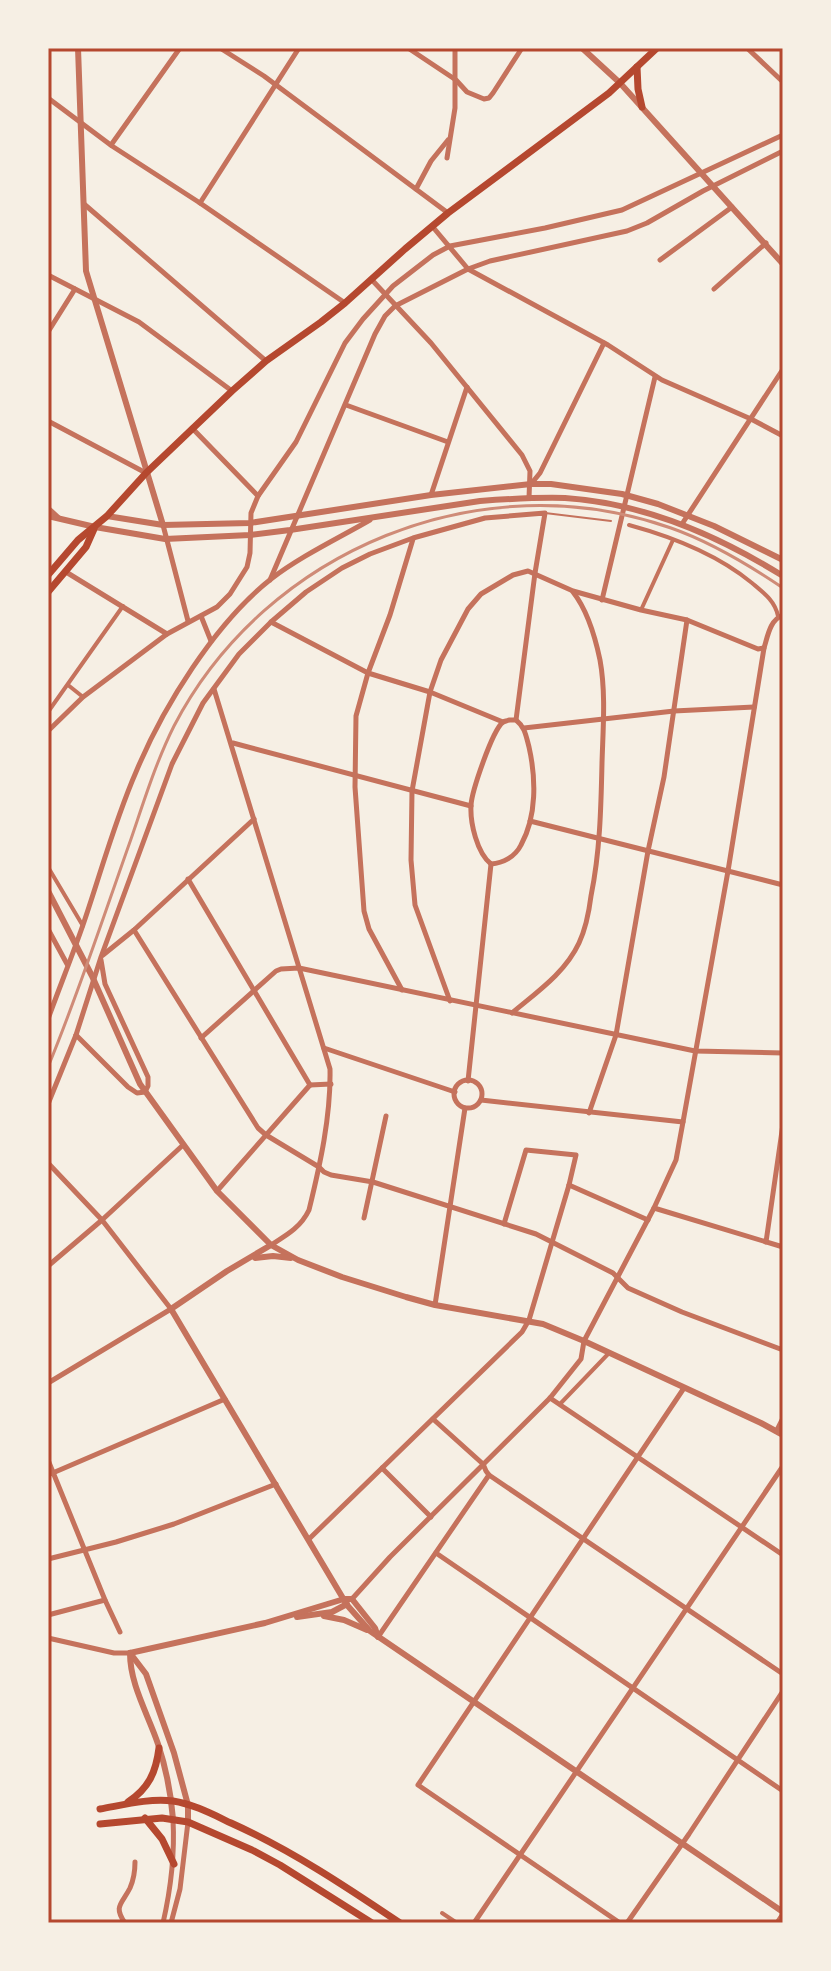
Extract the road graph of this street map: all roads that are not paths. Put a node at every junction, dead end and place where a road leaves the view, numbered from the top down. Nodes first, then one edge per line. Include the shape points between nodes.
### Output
1 (78, 48) edge
2 (180, 48) edge
3 (220, 48) edge
4 (299, 48) edge
5 (408, 48) edge
6 (455, 48) edge
7 (522, 48) edge
8 (582, 48) edge
9 (657, 48) edge
10 (747, 48) edge
11 (637, 67) junction
12 (456, 80) junction
13 (783, 82) edge
14 (620, 83) junction
15 (274, 85) junction
16 (48, 98) edge
17 (642, 107) junction
18 (81, 124) junction
19 (783, 135) edge
20 (450, 138) junction
21 (775, 138) junction
22 (111, 145) junction
23 (783, 150) edge
24 (447, 158) dead end
25 (701, 172) junction
26 (714, 186) junction
27 (416, 189) junction
28 (200, 203) junction
29 (84, 204) junction
30 (732, 206) junction
31 (448, 213) junction
32 (432, 226) junction
33 (766, 243) junction
34 (450, 246) junction
35 (660, 260) dead end
36 (783, 264) edge
37 (468, 269) junction
38 (48, 275) edge
39 (372, 280) junction
40 (75, 289) junction
41 (714, 289) dead end
42 (384, 294) junction
43 (95, 299) junction
44 (345, 303) junction
45 (395, 306) junction
46 (48, 332) edge
47 (604, 343) junction
48 (266, 361) junction
49 (783, 369) edge
50 (655, 377) junction
51 (467, 386) junction
52 (232, 391) junction
53 (346, 405) junction
54 (751, 419) junction
55 (48, 421) edge
56 (192, 428) junction
57 (783, 436) edge
58 (448, 442) junction
59 (146, 473) junction
60 (531, 484) junction
61 (431, 495) junction
62 (258, 496) junction
63 (529, 498) junction
64 (48, 508) edge
65 (545, 513) junction
66 (687, 514) junction
67 (48, 516) edge
68 (107, 516) junction
69 (296, 517) junction
70 (371, 519) junction
71 (62, 520) junction
72 (611, 521) dead end
73 (250, 523) junction
74 (682, 524) junction
75 (163, 525) junction
76 (629, 525) dead end
77 (95, 527) junction
78 (290, 530) junction
79 (250, 535) junction
80 (413, 538) junction
81 (165, 539) junction
82 (673, 540) junction
83 (783, 560) edge
84 (66, 572) junction
85 (535, 573) junction
86 (48, 575) edge
87 (783, 576) edge
88 (270, 580) junction
89 (573, 591) junction
90 (48, 592) edge
91 (602, 600) junction
92 (123, 606) junction
93 (641, 610) junction
94 (201, 616) junction
95 (781, 616) edge
96 (687, 620) junction
97 (188, 621) junction
98 (271, 622) junction
99 (167, 634) junction
100 (211, 641) junction
101 (764, 648) junction
102 (368, 673) junction
103 (68, 685) junction
104 (214, 688) junction
105 (430, 692) junction
106 (83, 697) junction
107 (754, 707) junction
108 (674, 711) junction
109 (48, 712) edge
110 (604, 719) junction
111 (516, 720) junction
112 (503, 722) junction
113 (524, 728) junction
114 (48, 731) edge
115 (232, 743) junction
116 (355, 776) junction
117 (412, 791) junction
118 (471, 806) junction
119 (254, 819) junction
120 (530, 821) junction
121 (600, 839) junction
122 (648, 851) junction
123 (491, 864) junction
124 (48, 867) edge
125 (728, 871) junction
126 (188, 879) junction
127 (783, 885) edge
128 (48, 891) edge
129 (83, 926) junction
130 (48, 929) edge
131 (134, 930) junction
132 (101, 957) junction
133 (67, 965) junction
134 (299, 968) junction
135 (254, 989) junction
136 (402, 990) junction
137 (450, 1001) junction
138 (476, 1006) junction
139 (512, 1013) junction
140 (48, 1019) edge
141 (76, 1035) junction
142 (616, 1035) junction
143 (201, 1038) junction
144 (324, 1048) junction
145 (695, 1051) junction
146 (783, 1053) edge
147 (468, 1081) junction
148 (331, 1084) junction
149 (310, 1085) junction
150 (145, 1092) junction
151 (455, 1092) junction
152 (481, 1100) junction
153 (48, 1104) edge
154 (465, 1108) junction
155 (589, 1113) junction
156 (386, 1116) dead end
157 (683, 1122) junction
158 (783, 1124) edge
159 (266, 1135) junction
160 (183, 1145) junction
161 (48, 1163) edge
162 (319, 1167) junction
163 (373, 1182) junction
164 (569, 1185) junction
165 (217, 1191) junction
166 (450, 1206) junction
167 (654, 1208) junction
168 (364, 1218) dead end
169 (102, 1220) junction
170 (648, 1220) junction
171 (504, 1224) junction
172 (766, 1242) junction
173 (551, 1243) junction
174 (271, 1245) junction
175 (783, 1247) edge
176 (249, 1258) junction
177 (298, 1260) junction
178 (48, 1266) edge
179 (618, 1277) junction
180 (435, 1305) junction
181 (171, 1309) junction
182 (529, 1320) junction
183 (584, 1341) junction
184 (783, 1350) edge
185 (609, 1353) junction
186 (48, 1383) edge
187 (684, 1388) junction
188 (550, 1398) junction
189 (225, 1399) junction
190 (560, 1404) junction
191 (433, 1419) junction
192 (783, 1419) edge
193 (780, 1433) edge
194 (638, 1457) junction
195 (48, 1460) edge
196 (483, 1464) junction
197 (783, 1466) edge
198 (382, 1468) junction
199 (51, 1474) edge
200 (489, 1475) junction
201 (276, 1483) junction
202 (431, 1517) junction
203 (741, 1527) junction
204 (583, 1538) junction
205 (309, 1539) junction
206 (84, 1550) junction
207 (436, 1553) junction
208 (783, 1555) edge
209 (48, 1559) edge
210 (105, 1600) junction
211 (348, 1601) junction
212 (686, 1608) junction
213 (48, 1615) edge
214 (313, 1615) junction
215 (289, 1617) junction
216 (530, 1618) junction
217 (370, 1631) junction
218 (120, 1632) dead end
219 (378, 1637) junction
220 (48, 1638) edge
221 (130, 1653) junction
222 (783, 1674) edge
223 (633, 1688) junction
224 (783, 1691) edge
225 (474, 1701) junction
226 (159, 1748) junction
227 (738, 1760) junction
228 (576, 1771) junction
229 (783, 1791) edge
230 (172, 1801) junction
231 (124, 1805) junction
232 (188, 1805) junction
233 (100, 1809) dead end
234 (145, 1818) junction
235 (173, 1819) junction
236 (188, 1822) junction
237 (100, 1824) dead end
238 (682, 1844) junction
239 (520, 1856) junction
240 (135, 1862) dead end
241 (174, 1864) junction
242 (442, 1913) dead end
243 (783, 1913) edge
244 (125, 1923) edge
245 (163, 1923) edge
246 (171, 1923) edge
247 (372, 1923) edge
248 (400, 1923) edge
249 (457, 1923) edge
250 (474, 1923) edge
251 (620, 1923) edge
252 (627, 1923) edge
253 (777, 1923) edge

1 - 18 street
2 - 22 street
3 - 15 street
4 - 15 street
5 - 12 street
6 - 12 street
7 - 12 street via 489,98 467,92
8 - 14 street
9 - 11 main road
10 - 13 street
11 - 14 main road
11 - 17 main road
12 - 20 street
14 - 17 street
14 - 31 main road
15 - 27 street
15 - 28 street
16 - 18 street
17 - 25 street
18 - 22 street
18 - 29 street
19 - 21 street
20 - 24 street
20 - 27 street
21 - 23 street
21 - 25 street
22 - 28 street
23 - 26 street
25 - 26 street
25 - 34 street via 622,210
26 - 30 street
26 - 37 street via 627,231
27 - 31 street
28 - 44 street
29 - 43 street via 86,271
29 - 48 street
30 - 33 street
30 - 35 street
31 - 32 main road
32 - 34 street
32 - 39 main road
33 - 36 street
33 - 41 street
34 - 37 street
34 - 42 street
37 - 45 street
37 - 47 street
38 - 40 street
39 - 42 street
39 - 44 main road
40 - 43 street
40 - 46 street
42 - 45 street
42 - 62 street via 345,343 296,442
43 - 52 street via 139,322
43 - 59 street
44 - 48 main road
45 - 51 street
45 - 53 street via 379,325
47 - 50 street
47 - 60 street
48 - 52 main road
49 - 54 street
50 - 54 street
50 - 91 street
51 - 58 street
51 - 60 street via 522,455
52 - 56 main road
53 - 58 street
53 - 69 street
54 - 57 street
54 - 66 street
55 - 59 street
56 - 59 main road
56 - 62 street
58 - 61 street
59 - 68 main road
59 - 75 street
60 - 61 street
60 - 63 street
60 - 66 street via 622,494
61 - 69 street
62 - 73 street
63 - 70 street
63 - 74 street via 594,501
64 - 71 street
65 - 72 lane
65 - 80 street via 485,518
65 - 85 street
66 - 74 street
66 - 83 street
67 - 71 street
68 - 75 street
68 - 77 main road
69 - 73 street
69 - 78 street
70 - 78 street
70 - 88 street
71 - 77 street
73 - 75 street
73 - 79 street
74 - 87 street
75 - 81 street
76 - 82 street
77 - 81 street
77 - 84 main road
77 - 86 main road
78 - 79 street
78 - 88 street
79 - 81 street
79 - 94 street via 247,567 230,594
80 - 98 street via 342,568
80 - 102 street
81 - 97 street
82 - 93 street
82 - 95 street via 723,561 767,596
84 - 90 main road
84 - 92 street
85 - 89 street
85 - 105 street via 513,575 481,594 456,630
85 - 111 street
88 - 100 street
89 - 91 street
89 - 110 street via 599,658
91 - 93 street
92 - 99 street
92 - 103 street
93 - 96 street
94 - 97 street
94 - 100 street
95 - 101 street via 772,624
96 - 101 street
96 - 108 street
97 - 99 street
98 - 102 street
98 - 104 street
99 - 106 street
100 - 129 street via 160,722 136,772
101 - 107 street
102 - 105 street
102 - 116 street via 356,716
103 - 106 street
103 - 109 street
104 - 115 street
104 - 132 street via 172,764
105 - 112 street
105 - 117 street
106 - 114 street
107 - 108 street
107 - 125 street
108 - 110 street
108 - 122 street
110 - 113 street
110 - 121 street
111 - 112 street
111 - 113 street
112 - 118 street via 480,771
113 - 120 street via 534,783
115 - 116 street
115 - 119 street
116 - 117 street
116 - 136 street via 364,911
117 - 118 street
117 - 137 street via 415,905
118 - 123 street via 476,841
119 - 126 street
119 - 134 street
120 - 121 street
120 - 123 street via 514,855
121 - 122 street
121 - 139 street via 578,945 553,979
122 - 125 street
122 - 142 street
123 - 138 street
124 - 129 street
125 - 127 street
125 - 145 street
126 - 131 street
126 - 135 street
128 - 150 street
129 - 133 street
130 - 133 street
131 - 132 street
131 - 143 street
132 - 141 street
132 - 150 street via 105,984 148,1077
133 - 140 street
134 - 135 street via 281,969
134 - 136 street
134 - 144 street
135 - 143 street
135 - 149 street
136 - 137 street
137 - 138 street
138 - 139 street
138 - 147 street
139 - 142 street
141 - 150 street via 128,1087
141 - 153 street
142 - 145 street
142 - 155 street
143 - 159 street
144 - 148 street
144 - 151 street
145 - 146 street
145 - 157 street
147 - 151 street
147 - 152 street via 478,1085
148 - 149 street
148 - 162 street
149 - 159 street
150 - 160 street
151 - 154 street via 456,1102
152 - 154 street
152 - 155 street
154 - 166 street
155 - 157 street
156 - 163 street
157 - 167 street via 676,1160
158 - 172 street
159 - 162 street
159 - 165 street
160 - 165 street
160 - 169 street
161 - 169 street
162 - 163 street via 331,1175
162 - 174 street via 305,1220
163 - 166 street
163 - 168 street
164 - 170 street
164 - 171 street via 576,1155 526,1150
164 - 173 street
165 - 174 street
166 - 171 street
166 - 180 street
167 - 170 street
167 - 172 street
169 - 178 street
169 - 181 street
170 - 179 street
171 - 173 street
172 - 175 street
173 - 179 street
173 - 182 street
174 - 176 street
174 - 177 street
176 - 177 street
176 - 181 street
177 - 180 street
179 - 183 street
179 - 184 street via 628,1288 682,1312
180 - 182 street
181 - 186 street
181 - 189 street
182 - 183 street
182 - 191 street
183 - 185 street
183 - 188 street via 581,1359
185 - 187 street
185 - 190 street
187 - 193 street
187 - 194 street
188 - 190 street
188 - 196 street
189 - 199 street
189 - 201 street
190 - 194 street
191 - 196 street
191 - 198 street
192 - 193 street
194 - 203 street
194 - 204 street
195 - 199 street
196 - 200 street
196 - 202 street
197 - 203 street
198 - 202 street
198 - 205 street
199 - 206 street
200 - 204 street
200 - 207 street
201 - 205 street
201 - 206 street via 174,1524
202 - 211 street
203 - 208 street
203 - 212 street
204 - 212 street
204 - 216 street
205 - 211 street
206 - 209 street
206 - 210 street
207 - 216 street
207 - 219 street
210 - 213 street
210 - 218 street
211 - 214 street via 332,1612
211 - 215 street
211 - 217 street
211 - 219 street
212 - 222 street
212 - 223 street
214 - 215 street
214 - 217 street
215 - 221 street
216 - 223 street
216 - 225 street
217 - 219 street
219 - 225 street
220 - 221 street
221 - 226 street via 132,1678
221 - 232 street via 161,1714
223 - 227 street
223 - 228 street
224 - 227 street
225 - 228 street
225 - 239 street via 418,1785
226 - 230 street
226 - 231 main road via 150,1781
227 - 229 street
227 - 238 street
228 - 238 street
228 - 239 street
230 - 231 main road
230 - 232 main road
230 - 235 street
231 - 233 main road
232 - 236 street
232 - 248 main road via 314,1865
234 - 235 main road
234 - 237 main road
234 - 241 main road
235 - 236 main road
235 - 241 street
236 - 246 street
236 - 247 main road via 280,1865
238 - 243 street
238 - 252 street
239 - 250 street
239 - 251 street
240 - 244 street via 133,1880 118,1907
241 - 245 street
242 - 249 street
243 - 253 street

